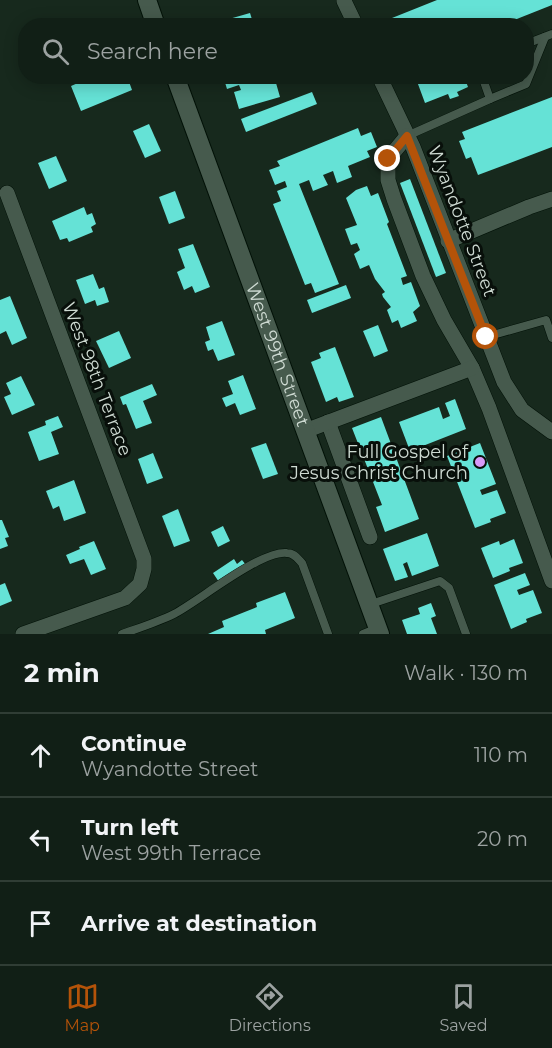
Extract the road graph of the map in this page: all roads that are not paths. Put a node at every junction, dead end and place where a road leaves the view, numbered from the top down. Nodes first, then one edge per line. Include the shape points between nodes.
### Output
1 (147, 0) edge
2 (339, 0) edge
3 (345, 0) edge
4 (153, 18) edge
5 (353, 18) edge
6 (548, 36) edge
7 (534, 67) edge
8 (178, 84) edge
9 (384, 84) edge
10 (485, 84) edge
11 (526, 84) edge
12 (490, 99) junction
13 (407, 136) junction
14 (7, 193) dead end
15 (552, 199) edge
16 (448, 240) junction
17 (486, 337) junction
18 (552, 338) edge
19 (472, 368) junction
20 (328, 422) junction
21 (305, 431) junction
22 (552, 432) edge
23 (370, 537) dead end
24 (552, 581) edge
25 (369, 605) junction
26 (374, 632) edge
27 (24, 634) edge
28 (122, 634) edge
29 (328, 634) edge
30 (466, 634) edge

1 - 4 street
2 - 3 street
3 - 5 street
6 - 7 lane
8 - 21 street, West 99th Street
9 - 13 street, Wyandotte Street
10 - 12 lane
11 - 12 lane
12 - 13 lane
13 - 16 street, Wyandotte Street
13 - 19 street via 388,159 388,180 423,276
14 - 27 street, West 98th Terrace via 144,558 140,584 125,598
15 - 16 street
16 - 17 street, Wyandotte Street
17 - 18 lane via 546,320
17 - 22 street, Wyandotte Street via 504,382 522,410
19 - 20 street
19 - 24 street
20 - 21 street
20 - 23 street
21 - 25 street, West 99th Street
25 - 26 street, West 99th Street
25 - 30 lane via 440,581 449,588
28 - 29 lane via 173,614 253,564 285,552 294,554 302,563

